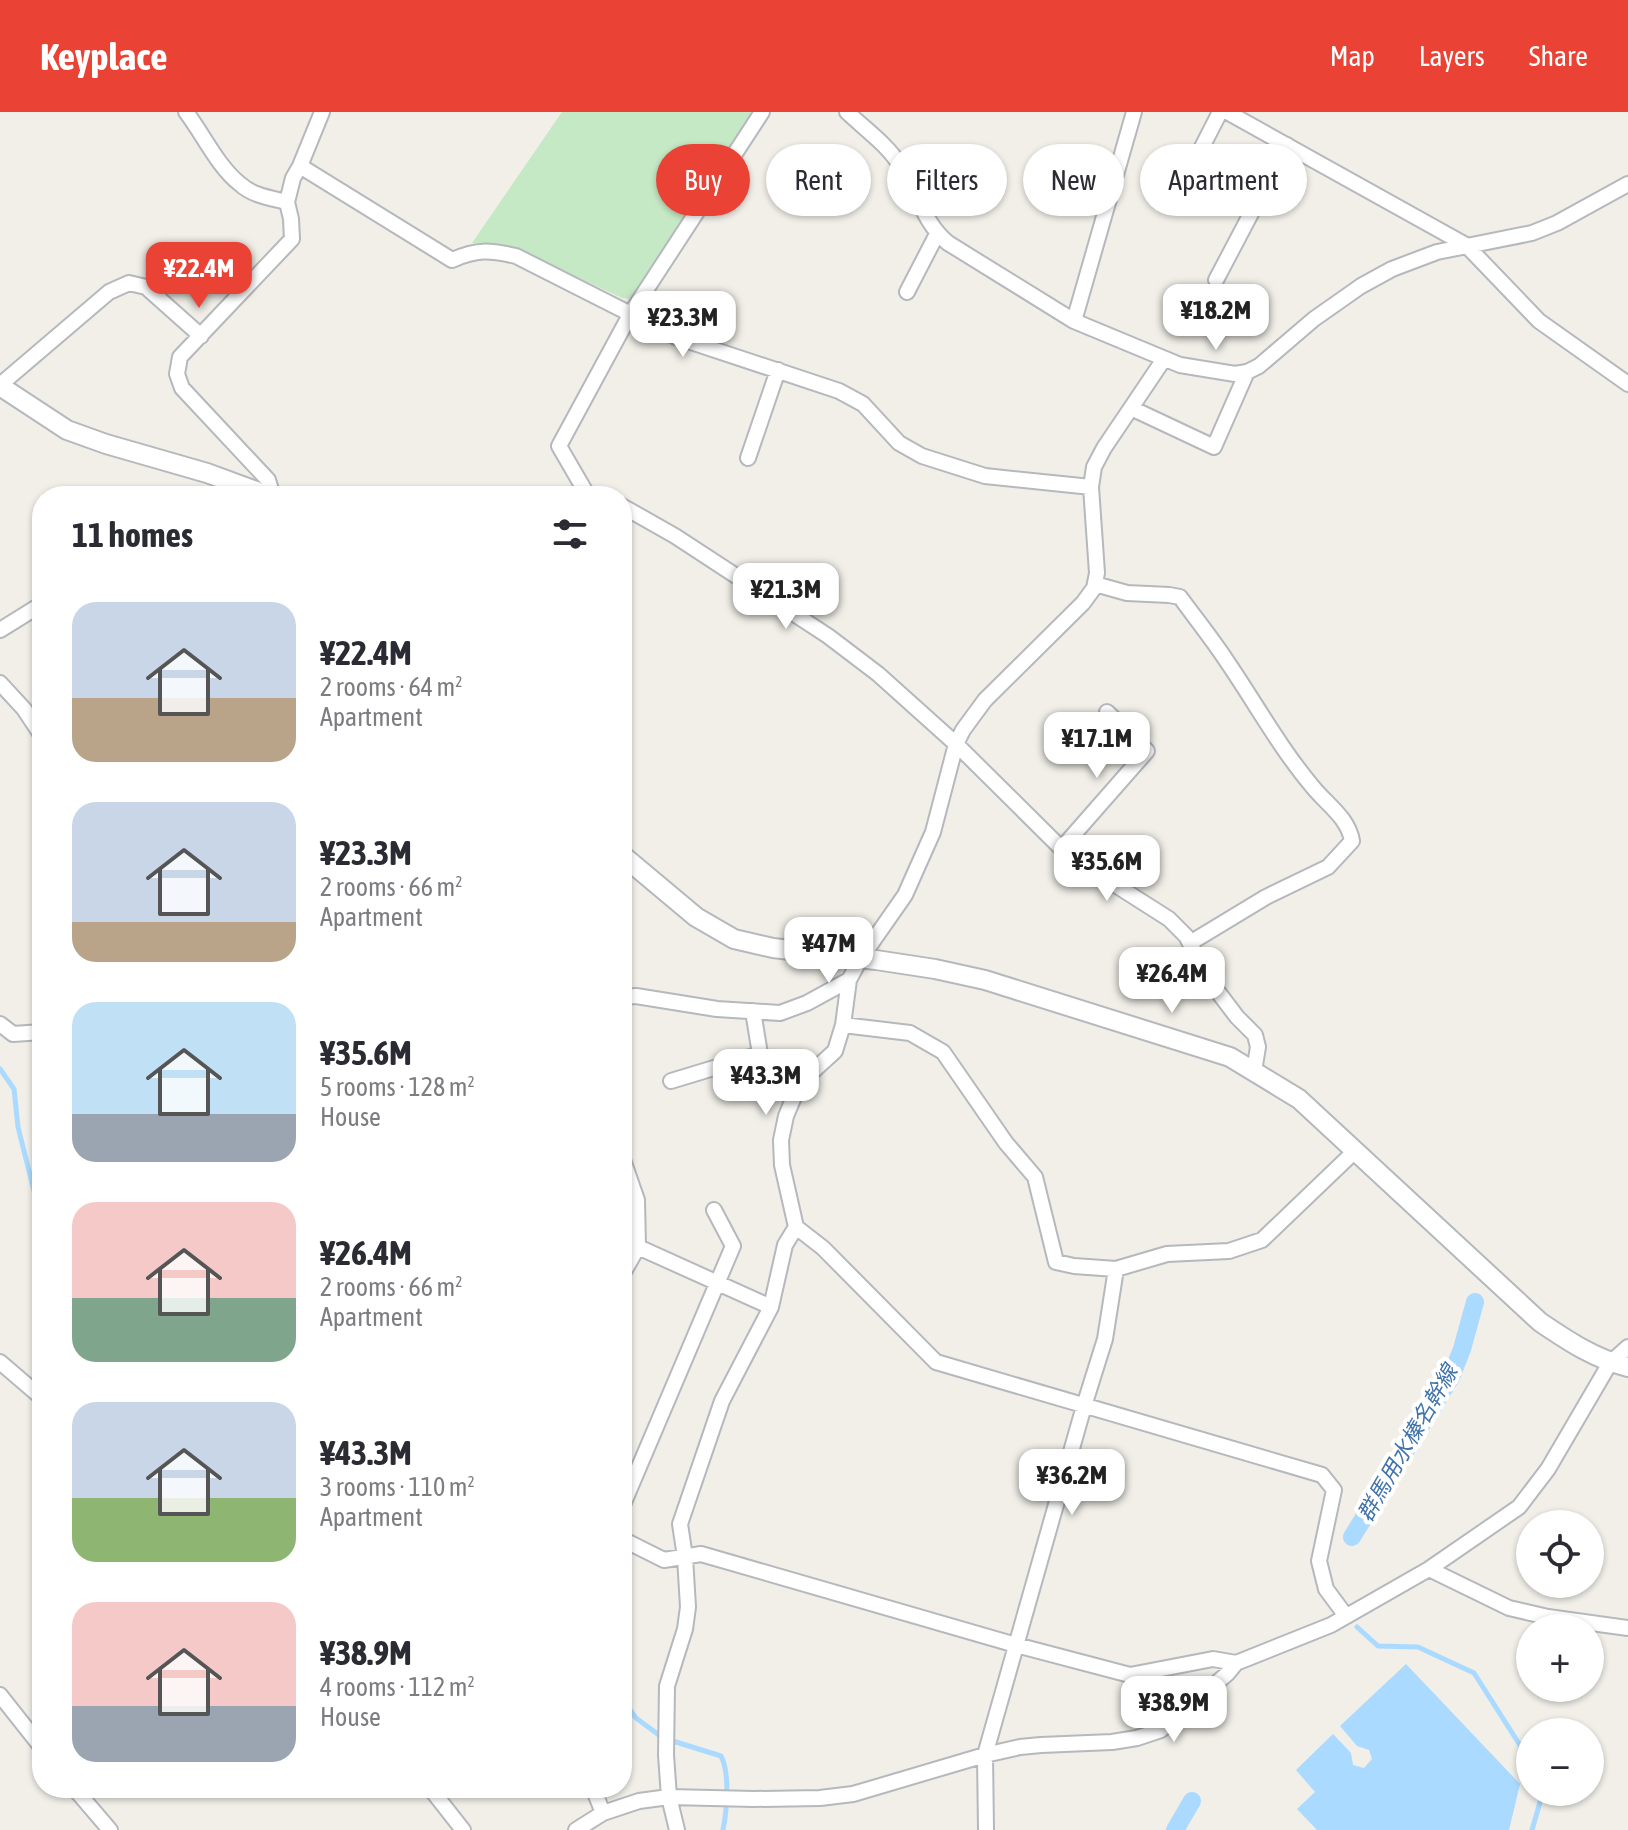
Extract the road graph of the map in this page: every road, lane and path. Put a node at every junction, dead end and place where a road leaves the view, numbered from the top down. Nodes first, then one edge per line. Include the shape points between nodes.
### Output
1 (186, 112) edge
2 (322, 112) edge
3 (762, 112) edge
4 (847, 112) edge
5 (1134, 112) edge
6 (1220, 112) edge
7 (1227, 112) edge
8 (1204, 144) edge
9 (1285, 144) edge
10 (1307, 156) edge
11 (300, 166) junction
12 (1628, 184) edge
13 (287, 202) junction
14 (1250, 216) edge
15 (937, 234) junction
16 (1466, 245) junction
17 (1216, 280) dead end
18 (907, 292) dead end
19 (631, 313) junction
20 (1074, 321) junction
21 (201, 336) junction
22 (1164, 359) junction
23 (778, 370) junction
24 (1247, 372) junction
25 (1628, 384) edge
26 (0, 385) edge
27 (1131, 408) junction
28 (748, 458) dead end
29 (242, 486) edge
30 (270, 486) edge
31 (582, 486) edge
32 (1091, 487) junction
33 (632, 512) edge
34 (1095, 584) junction
35 (32, 610) edge
36 (0, 630) edge
37 (0, 683) edge
38 (1107, 712) dead end
39 (32, 721) edge
40 (956, 744) junction
41 (1061, 849) junction
42 (632, 863) edge
43 (1190, 943) junction
44 (861, 958) junction
45 (849, 980) junction
46 (632, 996) edge
47 (753, 1011) junction
48 (0, 1024) edge
49 (843, 1025) junction
50 (32, 1033) edge
51 (1254, 1071) junction
52 (671, 1081) dead end
53 (1355, 1151) junction
54 (632, 1186) edge
55 (714, 1210) dead end
56 (796, 1227) junction
57 (638, 1247) junction
58 (632, 1258) edge
59 (1116, 1269) junction
60 (718, 1283) junction
61 (771, 1307) junction
62 (1628, 1347) edge
63 (0, 1362) edge
64 (1619, 1365) edge
65 (32, 1389) edge
66 (1084, 1406) junction
67 (632, 1484) edge
68 (632, 1544) edge
69 (685, 1557) junction
70 (1429, 1569) junction
71 (1346, 1616) junction
72 (1628, 1628) edge
73 (1016, 1645) junction
74 (1236, 1663) junction
75 (0, 1695) edge
76 (32, 1735) edge
77 (985, 1755) junction
78 (669, 1797) junction
79 (83, 1798) edge
80 (438, 1798) edge
81 (597, 1798) edge
82 (603, 1813) junction
83 (110, 1830) edge
84 (463, 1830) edge
85 (576, 1830) edge
86 (677, 1830) edge
87 (986, 1830) edge

1 - 13 street via 240,185
2 - 11 street
3 - 19 street
4 - 15 street via 901,166
5 - 20 street
6 - 8 street
7 - 9 street
10 - 16 street
11 - 13 street
11 - 19 street via 452,260 471,252 516,256
12 - 16 street via 1532,233
13 - 21 street via 292,239
14 - 17 street
15 - 18 street
15 - 20 street
16 - 24 street via 1392,269 1361,286
16 - 25 street via 1539,321
19 - 23 street via 676,337
19 - 31 street via 559,446
20 - 22 street
21 - 26 street via 146,287 129,283 109,292
21 - 30 street via 180,357 177,374 182,388
22 - 24 street via 1224,373
22 - 27 street
23 - 28 street
23 - 32 street via 863,404 899,443 922,456 985,476
24 - 27 street via 1214,447
26 - 29 street via 67,430
27 - 32 street via 1098,457
32 - 34 street
33 - 40 street via 828,636
34 - 40 street via 1083,603 985,700
34 - 43 street via 1127,593 1180,597 1295,765 1350,833 1352,841 1328,867
35 - 36 street
37 - 39 street
38 - 41 street via 1147,751
40 - 41 street
40 - 44 street via 933,832 905,895
41 - 43 street via 1169,919
42 - 44 street via 696,917 734,939
43 - 51 street via 1212,984 1255,1035
44 - 45 street
44 - 51 street via 985,980 1174,1038
45 - 47 street via 780,1013
45 - 49 street
46 - 47 street
47 - 52 street via 760,1054
48 - 50 street via 13,1034
49 - 56 street via 835,1051 796,1092 786,1116 782,1165
49 - 59 street via 910,1033 943,1052 1035,1177 1056,1262
51 - 53 street via 1299,1099
53 - 59 street via 1262,1240 1229,1251 1167,1254
53 - 64 street via 1540,1322
54 - 57 street
55 - 60 street via 733,1246
56 - 61 street via 785,1245
56 - 66 street via 936,1362
57 - 58 street
57 - 60 street
59 - 66 street via 1105,1339
60 - 61 street
60 - 67 street
61 - 69 street via 722,1401 680,1524
62 - 64 street
63 - 65 street
64 - 70 street via 1519,1507
66 - 71 street via 1322,1475 1334,1490 1319,1561 1326,1589
66 - 73 street
68 - 69 street via 664,1560
69 - 73 street via 701,1554
69 - 78 street via 685,1629 667,1686
70 - 71 street
70 - 72 street via 1509,1608
71 - 74 street
73 - 74 street via 1130,1675 1213,1659
73 - 77 street
74 - 77 street via 1161,1730 1112,1742 1041,1745
75 - 76 street
77 - 78 street via 853,1794
77 - 87 street
78 - 82 street
78 - 86 street
79 - 83 street
80 - 84 street
81 - 82 street
82 - 85 street

